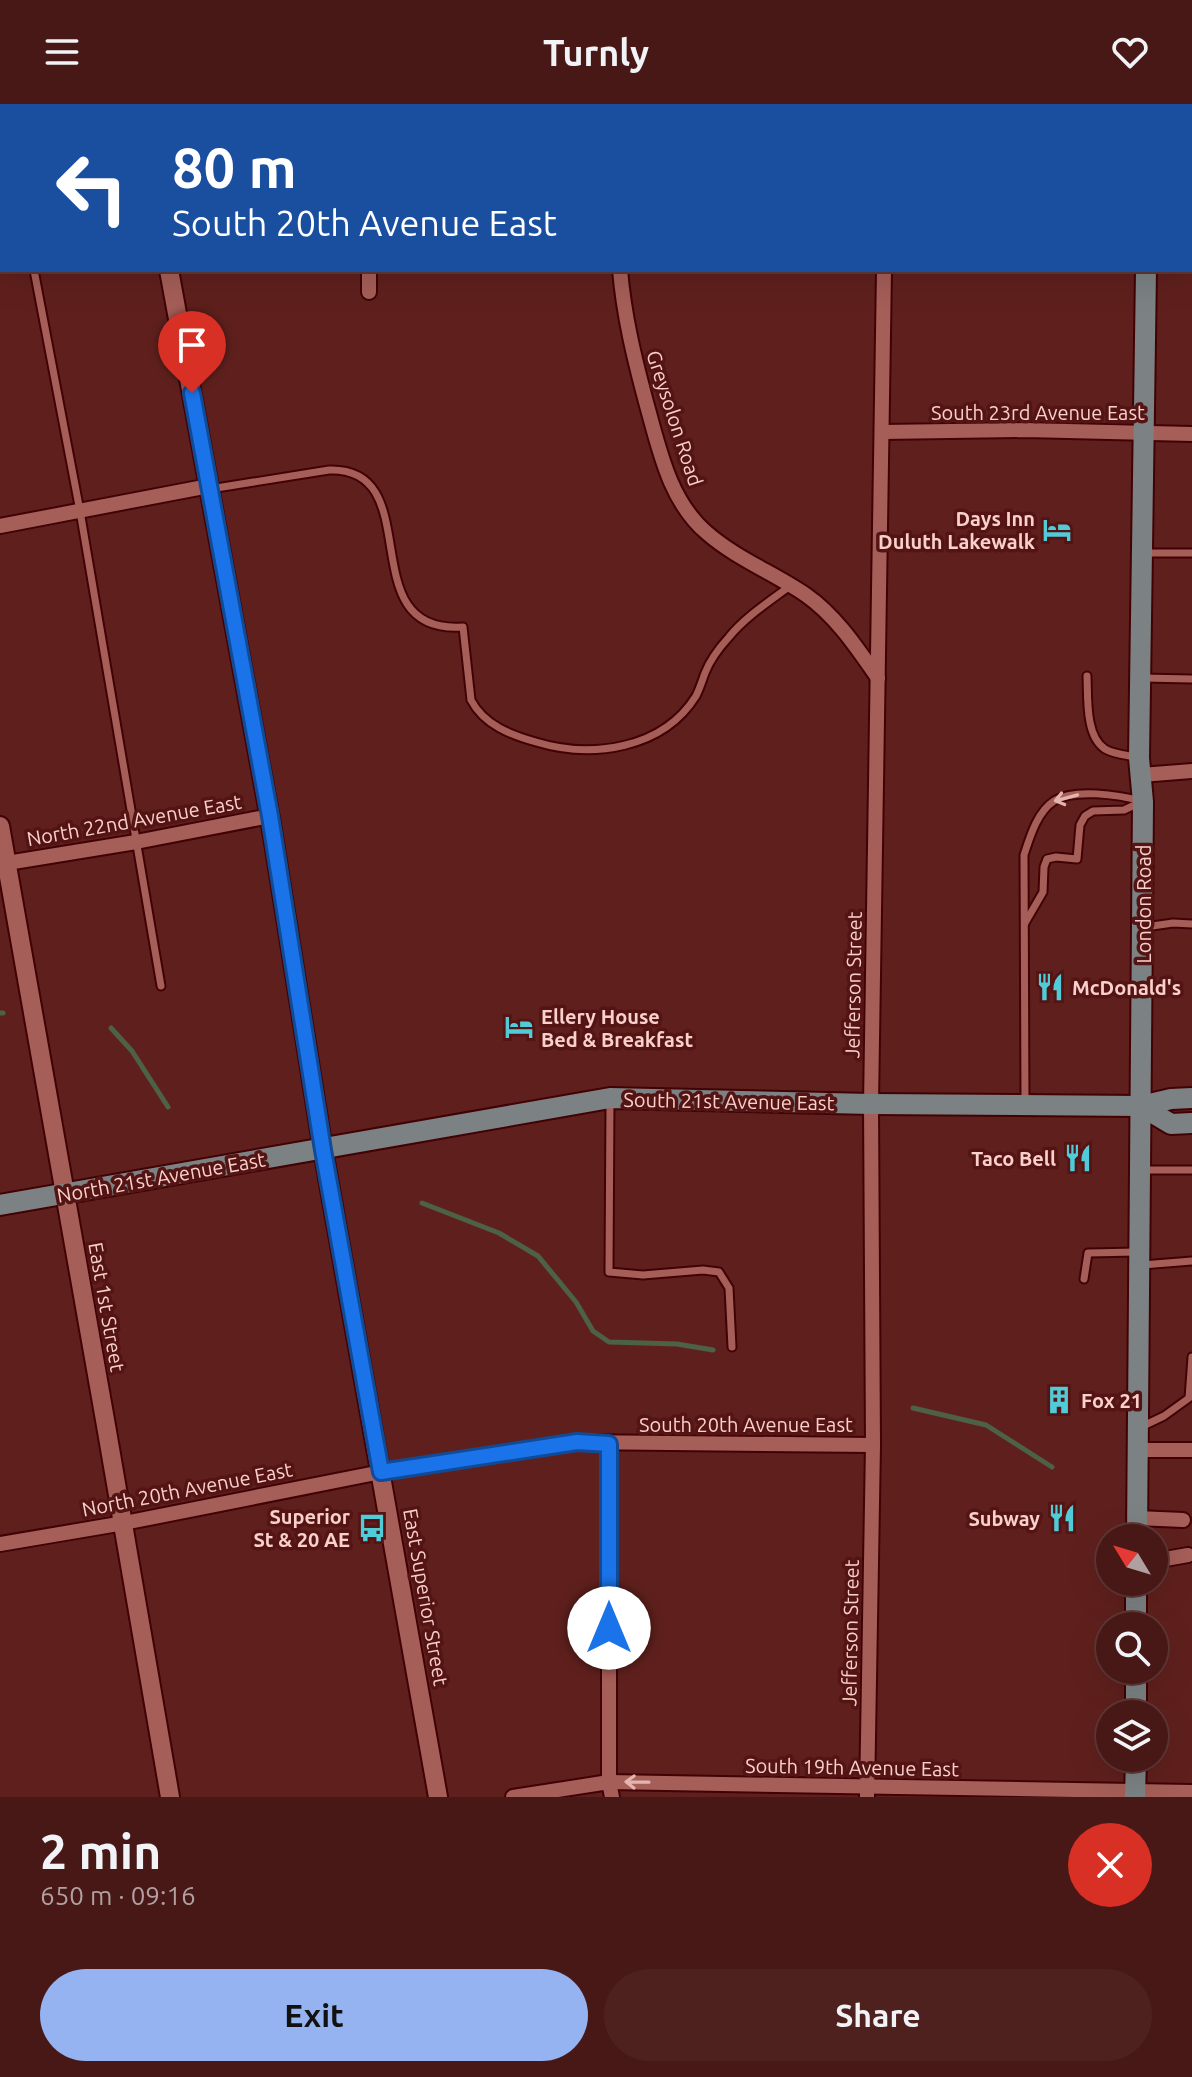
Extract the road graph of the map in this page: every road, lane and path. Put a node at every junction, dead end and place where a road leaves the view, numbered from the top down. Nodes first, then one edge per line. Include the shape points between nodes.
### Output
1 (34, 272) edge
2 (169, 272) edge
3 (369, 272) edge
4 (620, 272) edge
5 (884, 272) edge
6 (1146, 272) edge
7 (369, 292) dead end
8 (883, 432) junction
9 (1142, 432) junction
10 (1192, 434) edge
11 (210, 487) junction
12 (80, 511) junction
13 (0, 526) edge
14 (1141, 553) junction
15 (1192, 553) edge
16 (790, 586) junction
17 (1087, 676) dead end
18 (878, 678) junction
19 (1140, 678) junction
20 (1192, 679) edge
21 (1140, 766) junction
22 (1192, 771) edge
23 (1143, 802) junction
24 (270, 816) junction
25 (0, 826) edge
26 (136, 842) junction
27 (3, 864) edge
28 (1024, 924) junction
29 (1192, 924) edge
30 (1142, 927) junction
31 (161, 986) dead end
32 (610, 1098) junction
33 (1192, 1098) edge
34 (871, 1104) junction
35 (1025, 1104) junction
36 (1141, 1106) junction
37 (1192, 1123) edge
38 (323, 1150) junction
39 (1140, 1170) junction
40 (1192, 1170) edge
41 (63, 1193) junction
42 (0, 1205) edge
43 (1139, 1259) junction
44 (1192, 1261) edge
45 (1084, 1279) dead end
46 (732, 1347) dead end
47 (1192, 1357) edge
48 (1137, 1428) junction
49 (609, 1444) junction
50 (873, 1445) junction
51 (1137, 1450) junction
52 (1192, 1450) edge
53 (381, 1472) junction
54 (1183, 1520) dead end
55 (124, 1523) junction
56 (1137, 1524) edge
57 (1160, 1524) edge
58 (0, 1544) edge
59 (1188, 1555) dead end
60 (1168, 1559) edge
61 (1136, 1772) edge
62 (609, 1782) junction
63 (867, 1792) edge
64 (1192, 1792) edge
65 (1135, 1794) edge
66 (170, 1797) edge
67 (438, 1797) edge
68 (513, 1797) edge
69 (612, 1797) edge

1 - 12 lane
2 - 11 street, East Superior Street
3 - 7 street
4 - 16 street, Greysolon Road via 632,354 675,492 708,534
5 - 8 street, Jefferson Street
6 - 9 main road, London Road
8 - 9 street, South 23rd Avenue East
8 - 18 street, Jefferson Street
9 - 10 street, South 23rd Avenue East
9 - 14 main road, London Road
11 - 12 street
11 - 16 lane via 329,470 362,476 382,504 394,570 411,611 432,624 463,627 476,709 516,736 569,750 616,747 668,727 696,695 731,633
11 - 24 street, East Superior Street
12 - 13 street
12 - 26 lane
14 - 15 lane
14 - 19 main road, London Road
16 - 18 street, Greysolon Road via 838,624
17 - 21 lane via 1098,743
18 - 34 street, Jefferson Street
19 - 20 lane
19 - 21 main road, London Road
21 - 22 street
21 - 23 main road, London Road
23 - 28 lane via 1085,816 1077,859 1047,859 1043,892
23 -> 28 lane via 1093,794 1054,801 1033,829 1024,855
23 - 30 main road, London Road
24 - 26 street, North 22nd Avenue East
24 - 38 street, East Superior Street
25 - 27 street, East 1st Street
26 - 27 street, North 22nd Avenue East
26 - 31 lane
27 - 41 street, East 1st Street
28 - 35 lane
29 - 30 lane
30 - 36 main road, London Road
32 - 34 main road, South 21st Avenue East
32 - 38 main road, South 21st Avenue East
32 - 46 lane via 609,1272 719,1272 729,1288
33 - 36 main road, South 21st Avenue East
34 - 35 main road, South 21st Avenue East
34 - 50 street, Jefferson Street
35 - 36 main road, South 21st Avenue East
36 - 37 main road, South 21st Avenue East via 1171,1124
36 - 39 main road, London Road
38 - 41 main road, North 21st Avenue East
38 - 53 street, East Superior Street
39 - 40 lane
39 - 43 main road, London Road
41 - 42 main road, North 21st Avenue East
41 - 55 street, East 1st Street
43 - 44 lane
43 - 45 lane via 1088,1253
43 - 48 main road, London Road
47 - 48 lane via 1189,1398
48 - 51 main road, London Road
49 - 50 street, South 20th Avenue East
49 - 53 street, South 20th Avenue East via 577,1442
49 - 62 street
50 - 63 street, Jefferson Street
51 - 52 street
51 - 56 main road, London Road
53 - 55 street, North 20th Avenue East
53 - 67 street, East Superior Street
54 - 57 street
55 - 58 street, North 20th Avenue East
55 - 66 street, East 1st Street
59 - 60 street
61 - 65 main road
63 -> 62 street, South 19th Avenue East
62 - 68 street, South 19th Avenue East
62 - 69 street
63 - 65 street, South 19th Avenue East
64 - 65 street, South 19th Avenue East

